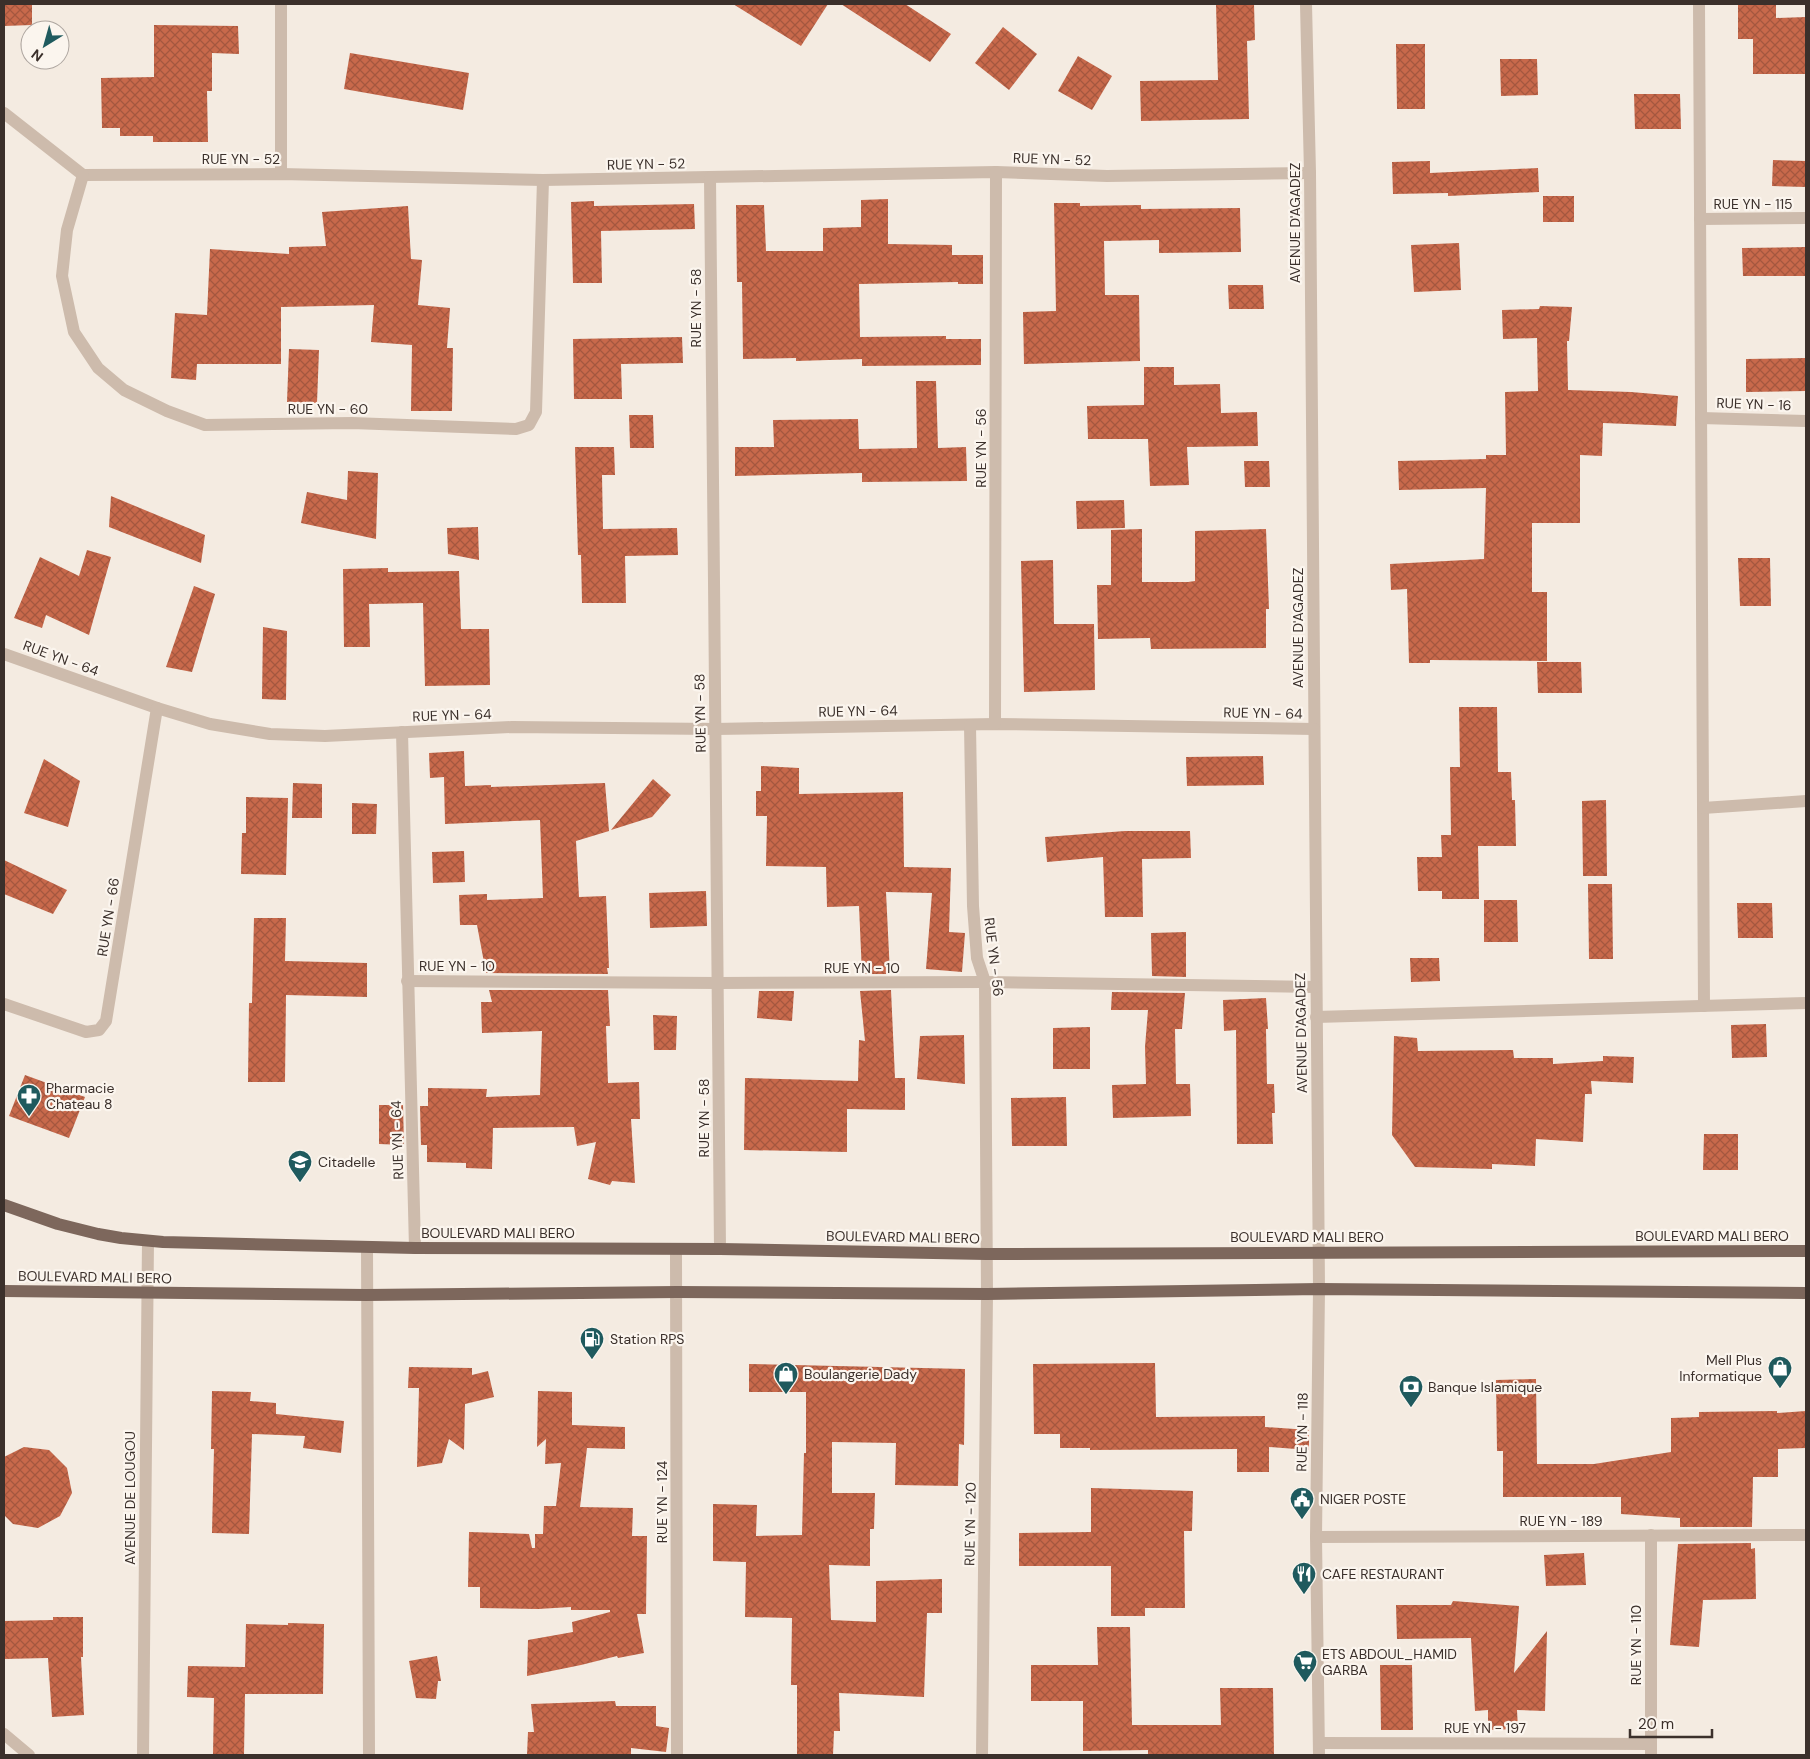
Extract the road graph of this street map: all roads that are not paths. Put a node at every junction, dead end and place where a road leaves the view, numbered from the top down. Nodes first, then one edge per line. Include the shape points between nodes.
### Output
1 (282, 4) edge
2 (1306, 4) edge
3 (1699, 4) edge
4 (4, 113) edge
5 (996, 172) junction
6 (1310, 172) junction
7 (281, 174) junction
8 (83, 175) junction
9 (710, 178) junction
10 (543, 180) junction
11 (1806, 218) edge
12 (1700, 219) junction
13 (1701, 418) junction
14 (1806, 421) edge
15 (4, 654) edge
16 (157, 708) junction
17 (995, 724) junction
18 (970, 725) junction
19 (714, 729) junction
20 (1314, 729) junction
21 (402, 732) junction
22 (1806, 801) edge
23 (1703, 808) junction
24 (407, 981) junction
25 (985, 982) junction
26 (719, 983) junction
27 (1316, 988) junction
28 (1806, 1003) edge
29 (4, 1004) edge
30 (1704, 1006) junction
31 (1316, 1017) junction
32 (4, 1205) edge
33 (148, 1241) junction
34 (367, 1247) junction
35 (415, 1248) junction
36 (676, 1249) junction
37 (720, 1249) junction
38 (1319, 1252) junction
39 (1806, 1252) edge
40 (986, 1254) junction
41 (1319, 1289) junction
42 (4, 1291) edge
43 (676, 1292) junction
44 (147, 1293) junction
45 (1806, 1293) edge
46 (987, 1294) junction
47 (366, 1295) junction
48 (1651, 1535) junction
49 (1806, 1535) edge
50 (1316, 1537) junction
51 (4, 1734) edge
52 (1320, 1749) edge
53 (1651, 1749) edge
54 (29, 1755) edge
55 (143, 1755) edge
56 (369, 1755) edge
57 (676, 1755) edge
58 (982, 1755) edge

1 - 7 street
2 - 6 street, AVENUE D'AGADEZ
3 - 12 street
4 - 8 street
5 - 6 street, RUE YN - 52 via 1107,176
5 - 9 street, RUE YN - 52
5 - 17 street, RUE YN - 56
6 - 20 street, AVENUE D'AGADEZ
7 - 8 street, RUE YN - 52
7 - 10 street, RUE YN - 52
8 - 10 street, RUE YN - 60 via 66,230 62,276 74,332 98,368 124,390 167,412 206,425 352,423 516,429 529,425 536,412
9 - 10 street, RUE YN - 52
9 - 19 street, RUE YN - 58
11 - 12 street, RUE YN - 115
12 - 13 street
13 - 14 street, RUE YN - 16
13 - 23 street
15 - 16 street, RUE YN - 64
16 - 21 street, RUE YN - 64 via 210,724 270,734 325,736
16 - 29 street, RUE YN - 66 via 106,1021 98,1030 86,1032
17 - 18 street, RUE YN - 64
17 - 20 street, RUE YN - 64
18 - 19 street, RUE YN - 64
18 - 25 street, RUE YN - 56 via 973,906 977,958
19 - 21 street, RUE YN - 64 via 512,727
19 - 26 street, RUE YN - 58
20 - 27 street, AVENUE D'AGADEZ
21 - 24 street, RUE YN - 64
22 - 23 street
23 - 30 street
24 - 26 street, RUE YN - 10
24 - 35 street, RUE YN - 64
25 - 26 street, RUE YN - 10
25 - 27 street, RUE YN - 10
25 - 40 street, RUE YN - 56
26 - 37 street, RUE YN - 58
27 - 31 street, AVENUE D'AGADEZ
28 - 30 street
30 - 31 street
31 - 38 street, AVENUE D'AGADEZ
32 - 33 main road, BOULEVARD MALI BERO via 80,1230
33 - 34 main road, BOULEVARD MALI BERO
33 - 44 street, AVENUE DE LOUGOU
34 - 35 main road, BOULEVARD MALI BERO
34 - 47 street
35 - 36 main road, BOULEVARD MALI BERO
36 - 37 main road, BOULEVARD MALI BERO
36 - 43 street, RUE YN - 124
37 - 40 main road, BOULEVARD MALI BERO
38 - 39 main road, BOULEVARD MALI BERO
38 - 40 main road, BOULEVARD MALI BERO
38 - 41 street, AVENUE D'AGADEZ
40 - 46 street, RUE YN - 56
41 - 45 main road, BOULEVARD MALI BERO
41 - 46 main road, BOULEVARD MALI BERO
41 - 50 street, RUE YN - 118
42 - 44 main road, BOULEVARD MALI BERO
43 - 46 main road, BOULEVARD MALI BERO
43 - 47 main road, BOULEVARD MALI BERO
43 - 57 street, RUE YN - 124
44 - 47 main road, BOULEVARD MALI BERO
44 - 55 street, AVENUE DE LOUGOU
46 - 58 street, RUE YN - 120
47 - 56 street
48 - 49 street, RUE YN - 189
48 - 50 street, RUE YN - 189
48 - 53 street, RUE YN - 110
50 - 52 street, RUE YN - 118
51 - 54 street
52 - 53 street, RUE YN - 197

